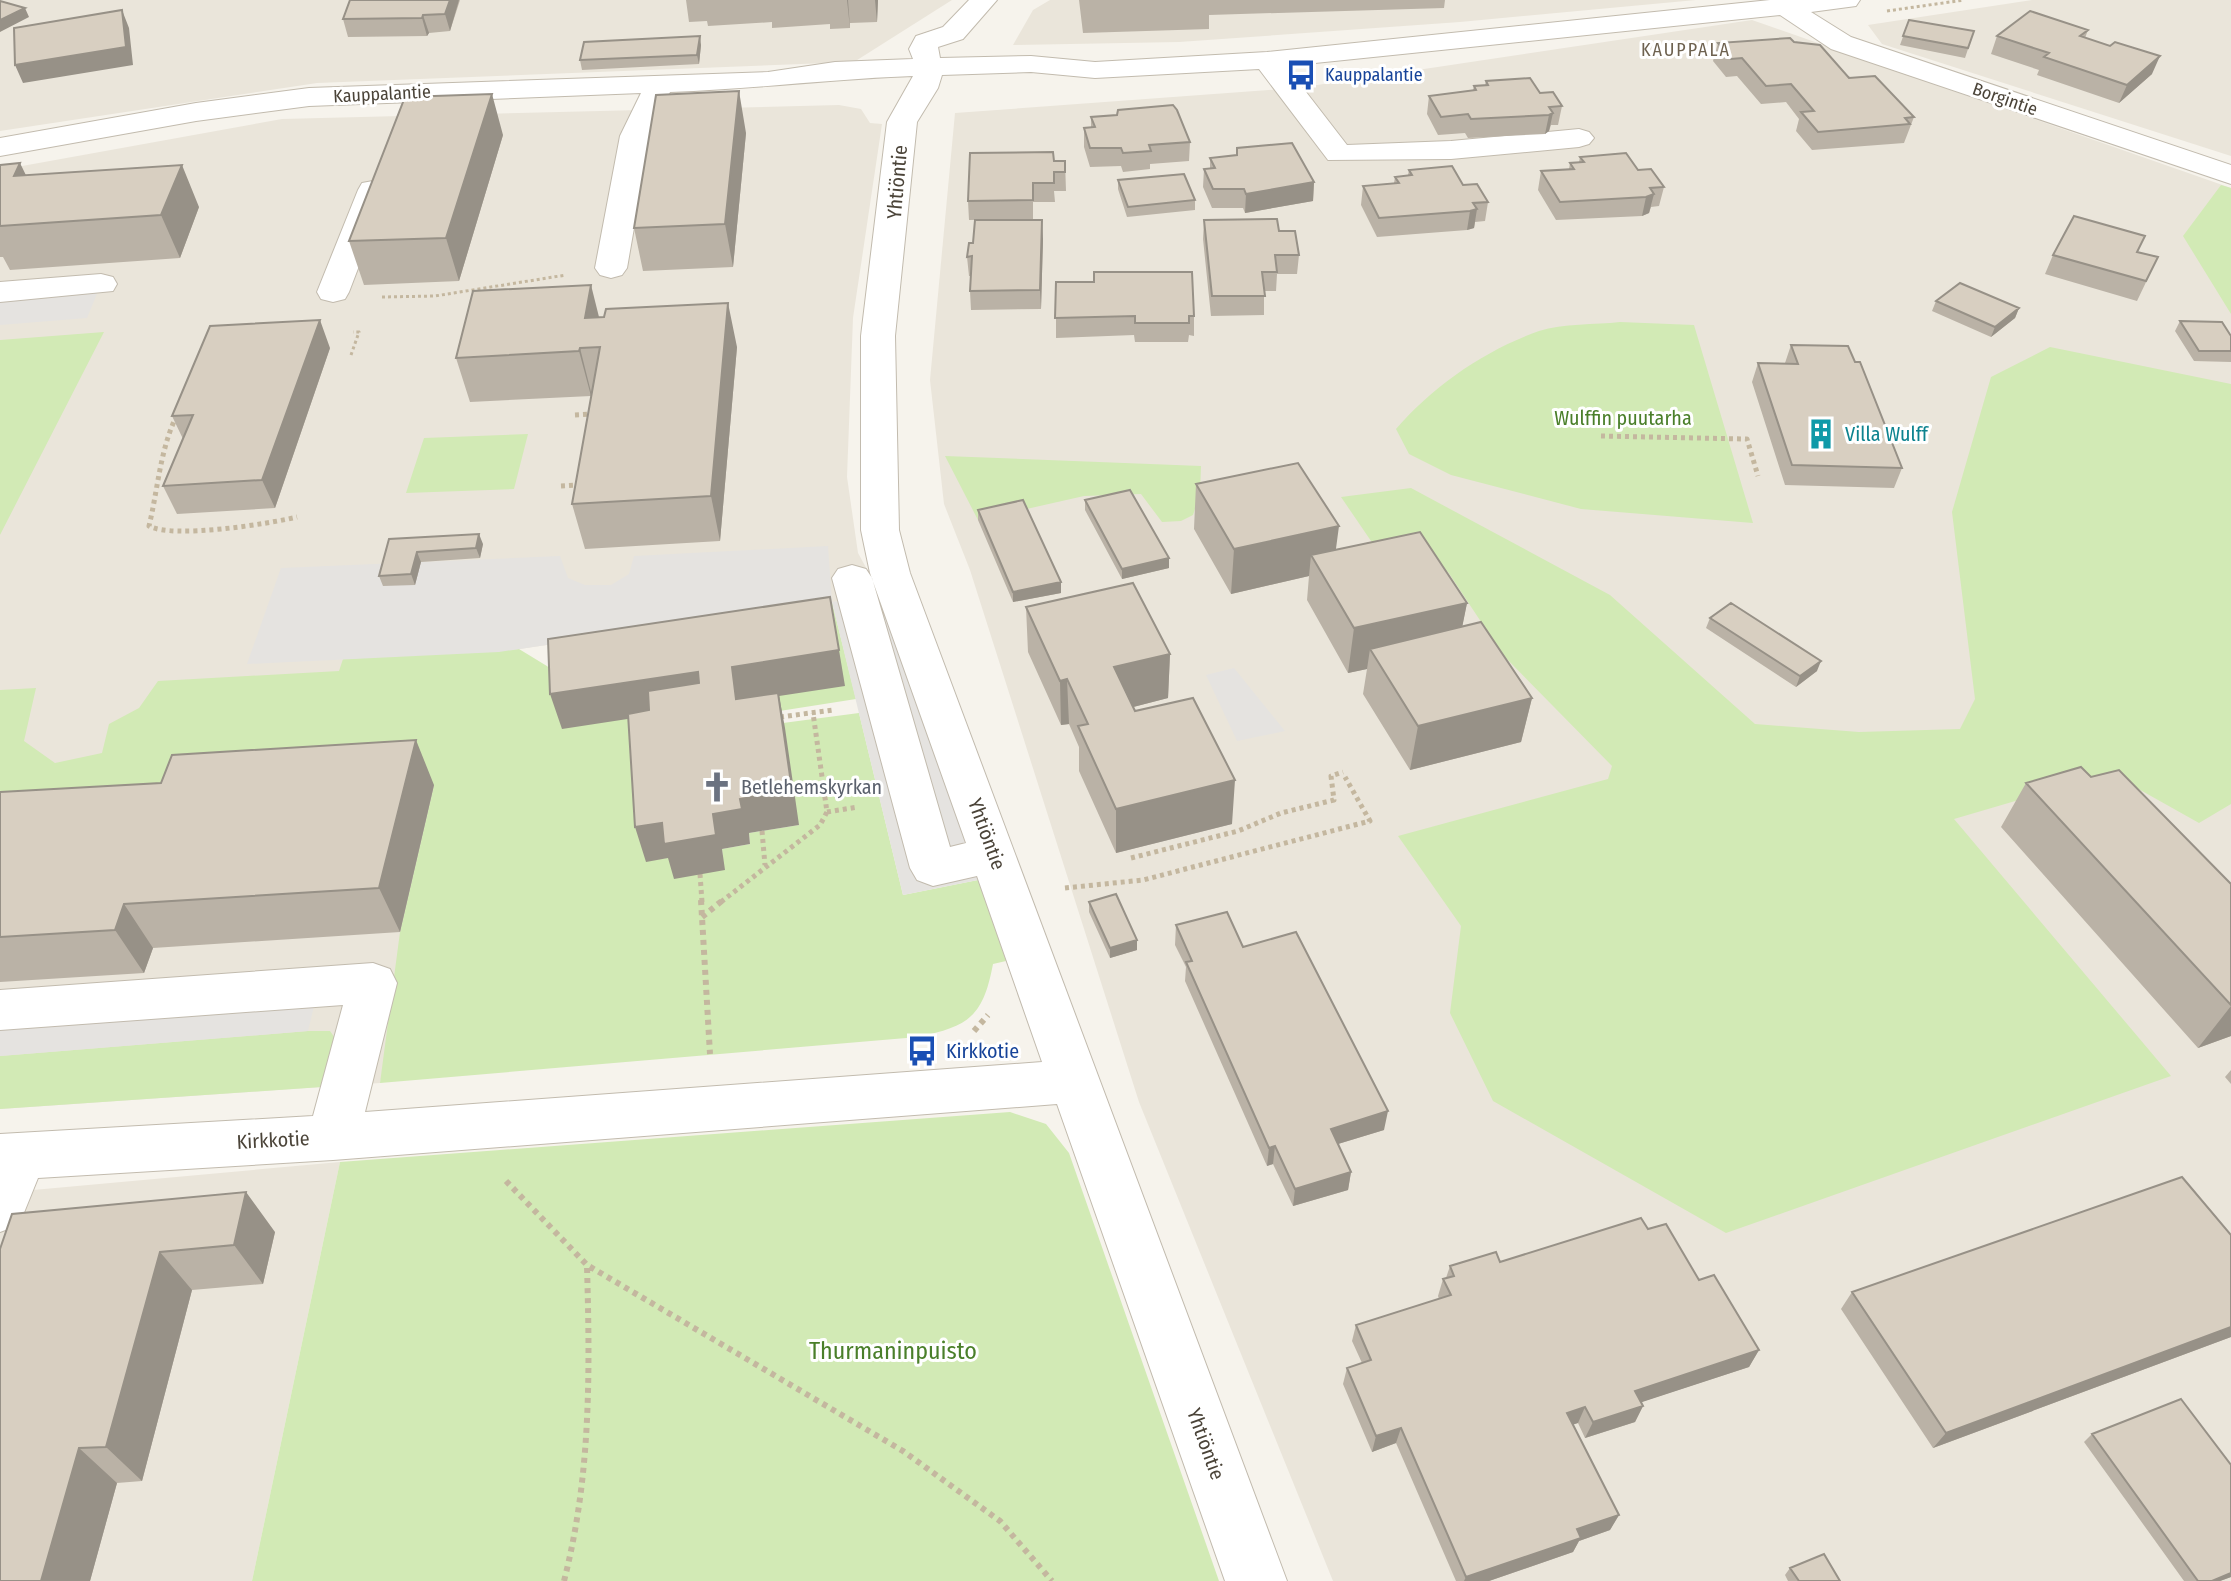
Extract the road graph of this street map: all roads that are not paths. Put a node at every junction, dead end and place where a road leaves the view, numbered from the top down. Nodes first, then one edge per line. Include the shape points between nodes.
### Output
1 (984, 0) edge
2 (1847, 0) edge
3 (1786, 7) junction
4 (1267, 60) junction
5 (936, 63) junction
6 (660, 84) junction
7 (427, 91) junction
8 (410, 121) edge
9 (1579, 138) dead end
10 (0, 147) edge
11 (386, 157) edge
12 (2231, 175) edge
13 (611, 268) road end
14 (101, 284) edge
15 (0, 292) edge
16 (333, 292) road end
17 (852, 578) dead end
18 (995, 854) junction
19 (0, 1010) edge
20 (1072, 1081) junction
21 (333, 1137) junction
22 (10, 1156) edge
23 (0, 1208) edge
24 (1256, 1581) edge

1 - 5 street, Yhtiöntie
2 - 3 street, Kauppalantie
3 - 4 street, Kauppalantie
3 - 12 street, Borgintie via 1841,43
4 - 5 street, Kauppalantie via 1095,70 1034,82
4 - 9 street via 1339,154
5 - 6 street, Kauppalantie via 834,90 768,80
5 - 18 street, Yhtiöntie via 902,122 878,336 880,530 890,573
6 - 7 street, Kauppalantie
6 - 13 street via 635,136
7 - 8 street
7 - 10 street, Kauppalantie via 309,97
11 - 16 street
14 - 15 street
17 - 18 street via 933,868
18 - 20 street, Yhtiöntie
19 - 21 street via 373,983
20 - 21 street, Kirkkotie
20 - 24 street, Yhtiöntie
21 - 22 street, Kirkkotie
22 - 23 street

